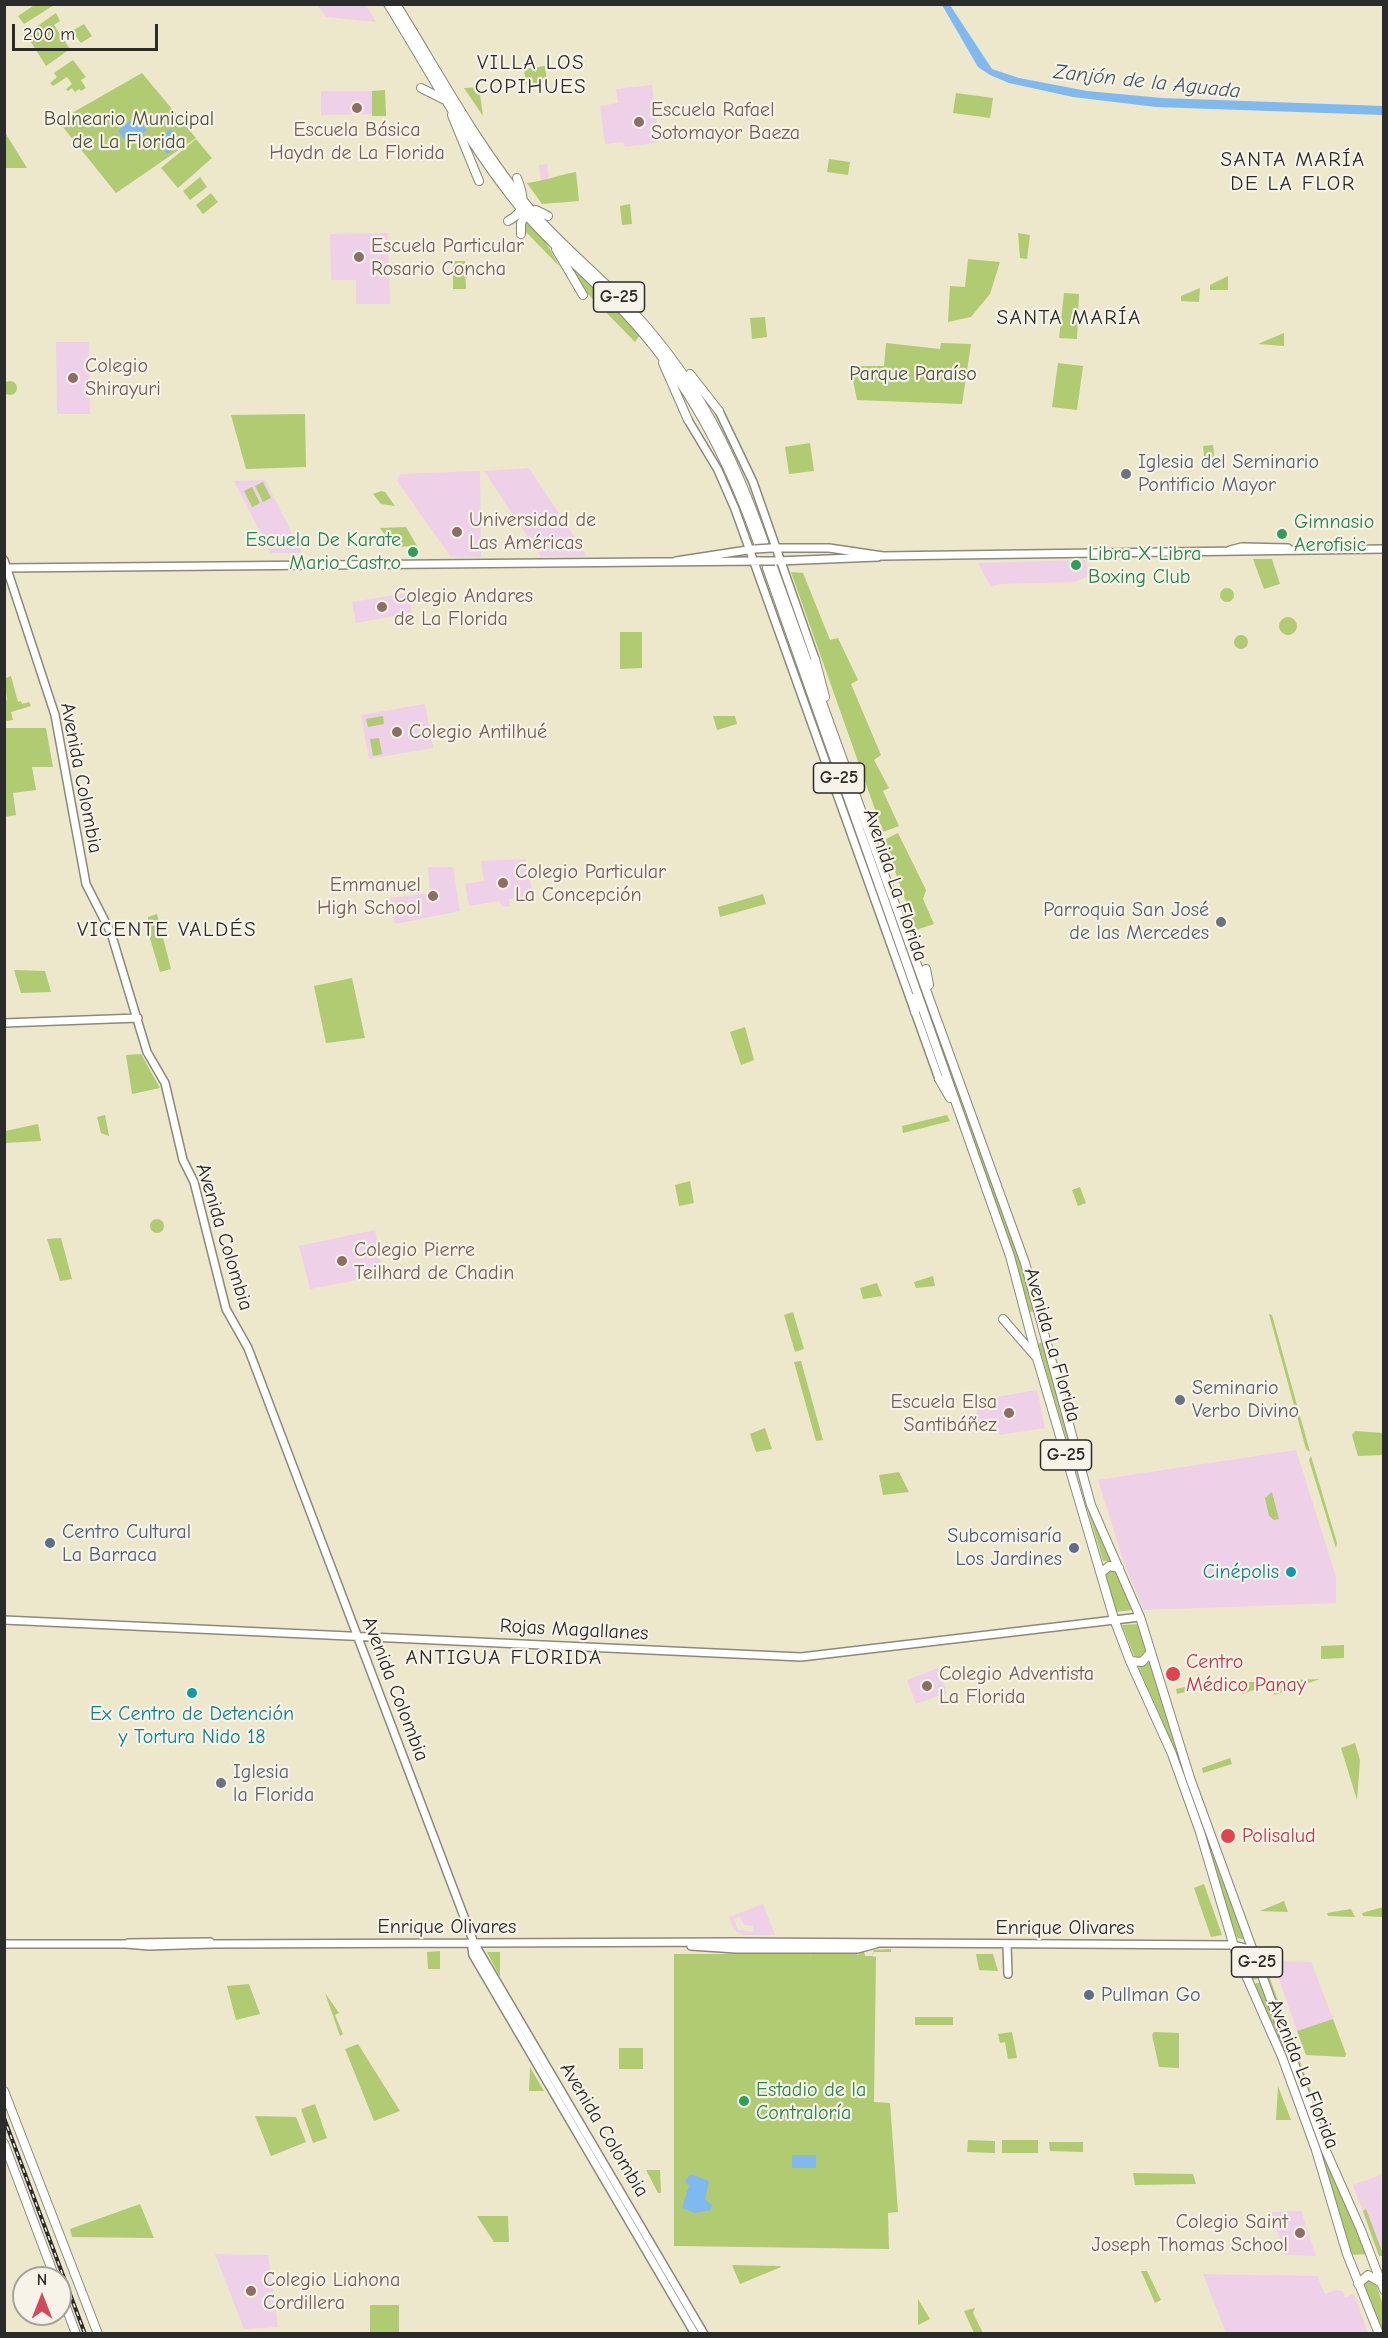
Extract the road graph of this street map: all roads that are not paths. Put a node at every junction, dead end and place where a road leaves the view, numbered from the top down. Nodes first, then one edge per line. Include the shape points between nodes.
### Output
1 (388, 4) edge
2 (396, 4) edge
3 (421, 88) dead end
4 (447, 101) junction
5 (517, 178) dead end
6 (479, 181) dead end
7 (526, 209) junction
8 (548, 216) dead end
9 (508, 221) dead end
10 (521, 234) dead end
11 (552, 243) junction
12 (583, 295) dead end
13 (658, 350) junction
14 (671, 356) junction
15 (719, 411) joint
16 (688, 420) joint
17 (757, 546) junction
18 (774, 548) junction
19 (1383, 549) edge
20 (883, 556) junction
21 (4, 560) edge
22 (757, 561) junction
23 (664, 563) junction
24 (774, 564) junction
25 (6, 568) edge
26 (815, 659) joint
27 (833, 730) junction
28 (907, 937) junction
29 (897, 940) junction
30 (926, 969) dead end
31 (909, 976) junction
32 (932, 1005) junction
33 (915, 1012) junction
34 (138, 1018) junction
35 (4, 1023) edge
36 (939, 1078) joint
37 (961, 1118) junction
38 (994, 1177) junction
39 (984, 1181) junction
40 (1003, 1319) dead end
41 (1044, 1325) junction
42 (1029, 1328) junction
43 (1037, 1358) junction
44 (1119, 1568) junction
45 (1101, 1573) junction
46 (1140, 1617) junction
47 (1114, 1619) junction
48 (4, 1620) edge
49 (357, 1636) junction
50 (1151, 1652) junction
51 (1130, 1661) junction
52 (474, 1943) junction
53 (4, 1944) edge
54 (1007, 1945) junction
55 (1233, 1945) junction
56 (1253, 1950) junction
57 (1008, 1974) dead end
58 (1264, 1981) junction
59 (1249, 1986) junction
60 (4, 2091) edge
61 (4, 2143) edge
62 (50, 2266) edge
63 (1358, 2284) junction
64 (1383, 2289) edge
65 (98, 2334) edge
66 (695, 2334) edge
67 (704, 2334) edge
68 (1379, 2334) edge

1 - 4 main road, Avenida La Florida / G-25
2 - 7 main road, Avenida La Florida / G-25
3 - 4 main road
4 - 6 main road
4 - 7 main road, Avenida La Florida / G-25 via 486,162
5 - 7 main road
7 - 8 main road
7 - 9 main road
7 - 10 main road
7 - 11 main road, Avenida La Florida / G-25
7 - 14 main road, Avenida La Florida / G-25 via 624,302
11 - 12 main road
11 - 13 main road, Avenida La Florida / G-25
13 - 16 main road
13 - 17 main road, Avenida La Florida / G-25 via 687,390 719,446
14 - 15 main road
14 - 17 main road, Avenida La Florida / G-25 via 724,440
15 - 18 main road, Avenida La Florida via 749,471
16 - 17 main road, Avenida La Florida
17 - 18 main road, bridge
17 - 22 main road, Avenida La Florida
17 - 23 main road
18 - 20 main road via 829,548
18 - 24 main road, Avenida La Florida
19 - 20 main road
20 - 24 main road
21 - 25 main road, Avenida Colombia
22 - 23 main road
22 - 24 main road, bridge
22 - 33 main road, Avenida La Florida
23 - 25 main road
24 - 26 main road, Avenida La Florida
24 - 27 main road, Avenida La Florida / G-25
24 - 29 main road, Avenida La Florida / G-25
25 - 34 main road, Avenida Colombia via 55,715 83,876 111,933
26 - 27 main road
27 - 28 main road, Avenida La Florida / G-25
28 - 29 main road via 901,935
28 - 32 main road, Avenida La Florida / G-25
29 - 31 main road, Avenida La Florida / G-25
30 - 32 main road
31 - 33 main road
31 - 37 main road, Avenida La Florida / G-25
32 - 38 main road, Avenida La Florida / G-25
33 - 36 main road, Avenida La Florida
34 - 35 main road
34 - 49 main road, Avenida Colombia via 147,1052 165,1083 226,1309 248,1348
36 - 37 main road
37 - 39 main road, Avenida La Florida / G-25
38 - 39 main road via 990,1183
38 - 41 main road, Avenida La Florida / G-25
39 - 42 main road, Avenida La Florida / G-25
40 - 43 main road
41 - 42 main road
41 - 44 main road, Avenida La Florida / G-25 via 1085,1487
42 - 43 main road, Avenida La Florida / G-25
43 - 45 main road, Avenida La Florida / G-25
44 - 45 main road via 1109,1566
44 - 46 main road, Avenida La Florida / G-25
45 - 47 main road, Avenida La Florida / G-25
46 - 47 main road, Rojas Magallanes
46 - 50 main road, Avenida La Florida / G-25
47 - 49 main road, Rojas Magallanes via 801,1657
47 - 51 main road, Avenida La Florida / G-25
48 - 49 main road, Rojas Magallanes
49 - 52 main road, Avenida Colombia
50 - 51 main road via 1142,1662
50 - 56 main road, Avenida La Florida / G-25 via 1186,1768
51 - 55 main road, Avenida La Florida / G-25 via 1180,1776
52 - 53 main road, Enrique Olivares
52 - 54 main road, Enrique Olivares
52 - 66 main road, Avenida Colombia via 473,1955
52 - 67 main road, Avenida Colombia
54 - 55 main road, Enrique Olivares
54 - 57 main road
55 - 56 main road, Enrique Olivares
55 - 59 main road, Avenida La Florida / G-25
56 - 58 main road, Avenida La Florida / G-25
58 - 59 main road via 1256,1980
58 - 64 main road, Avenida La Florida / G-25 via 1326,2151
59 - 63 main road, Avenida La Florida / G-25 via 1278,2046
60 - 65 main road
61 - 62 main road
63 - 64 main road via 1363,2277 1371,2276 1378,2279
63 - 68 main road, Avenida La Florida / G-25

